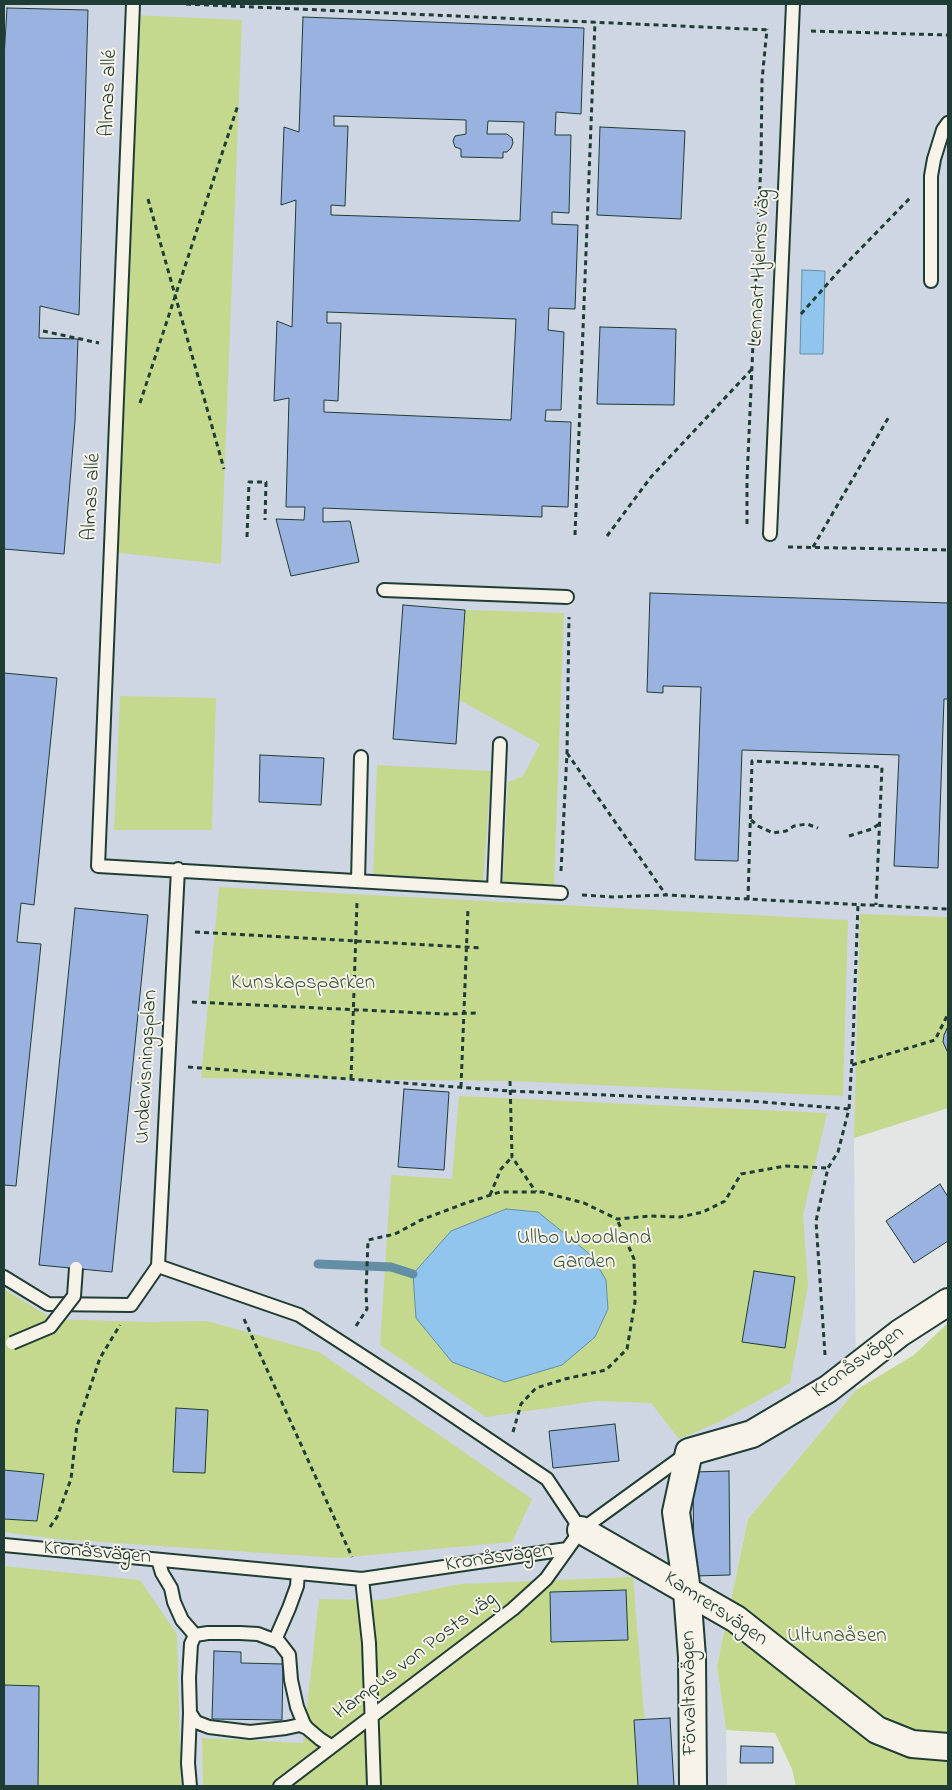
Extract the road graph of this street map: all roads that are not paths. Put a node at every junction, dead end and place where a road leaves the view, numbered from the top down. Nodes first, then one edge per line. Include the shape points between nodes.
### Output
1 (133, 4) edge
2 (793, 4) edge
3 (948, 122) edge
4 (931, 281) dead end
5 (770, 534) dead end
6 (384, 590) dead end
7 (566, 597) dead end
8 (500, 744) dead end
9 (361, 757) dead end
10 (178, 870) junction
11 (358, 881) junction
12 (494, 889) junction
13 (561, 893) road end
14 (158, 1266) junction
15 (76, 1268) dead end
16 (4, 1277) edge
17 (948, 1302) edge
18 (8, 1343) edge
19 (689, 1452) junction
20 (574, 1540) junction
21 (4, 1546) edge
22 (158, 1560) junction
23 (298, 1573) junction
24 (362, 1580) junction
25 (688, 1591) junction
26 (195, 1635) junction
27 (275, 1640) junction
28 (190, 1713) junction
29 (371, 1716) junction
30 (307, 1728) junction
31 (331, 1746) junction
32 (948, 1747) edge
33 (190, 1786) edge
34 (280, 1786) edge
35 (374, 1786) edge
36 (693, 1786) edge

1 - 10 lane, Almas allé via 98,866
2 - 5 lane, Lennart Hjelms väg
3 - 4 lane via 931,176
6 - 7 lane
8 - 12 lane
9 - 11 lane
10 - 11 lane, Almas allé
10 - 14 lane, Undervisningsplan
11 - 12 lane, Almas allé
12 - 13 lane, Almas allé
14 - 16 lane via 131,1305 48,1304
14 - 20 lane via 299,1315 415,1390 547,1479
15 - 18 lane, bridge via 74,1296 50,1327
17 - 19 street, Kronåsvägen via 900,1333 828,1389 752,1434
19 - 20 lane, Kronåsvägen
19 - 25 street, Förvaltarvägen via 676,1512
20 - 24 lane, Kronåsvägen
20 - 25 street, Kamrersvägen
20 - 29 lane, Hampus von Posts väg via 546,1579 513,1609
21 - 22 lane, Kronåsvägen
22 - 23 lane, Kronåsvägen
22 - 26 lane via 182,1620
23 - 24 lane, Kronåsvägen
23 - 27 lane via 297,1586
24 - 29 lane via 370,1644
25 - 32 street, Kamrersvägen via 736,1619 877,1730 912,1744
25 - 36 street, Förvaltarvägen
26 - 27 lane via 258,1634
26 - 28 lane via 189,1657
27 - 30 lane via 289,1655 297,1707
28 - 30 lane via 196,1722 210,1727 250,1732 300,1725
28 - 33 lane
29 - 31 lane, Hampus von Posts väg
29 - 35 lane
30 - 31 lane
31 - 34 lane, Hampus von Posts väg

